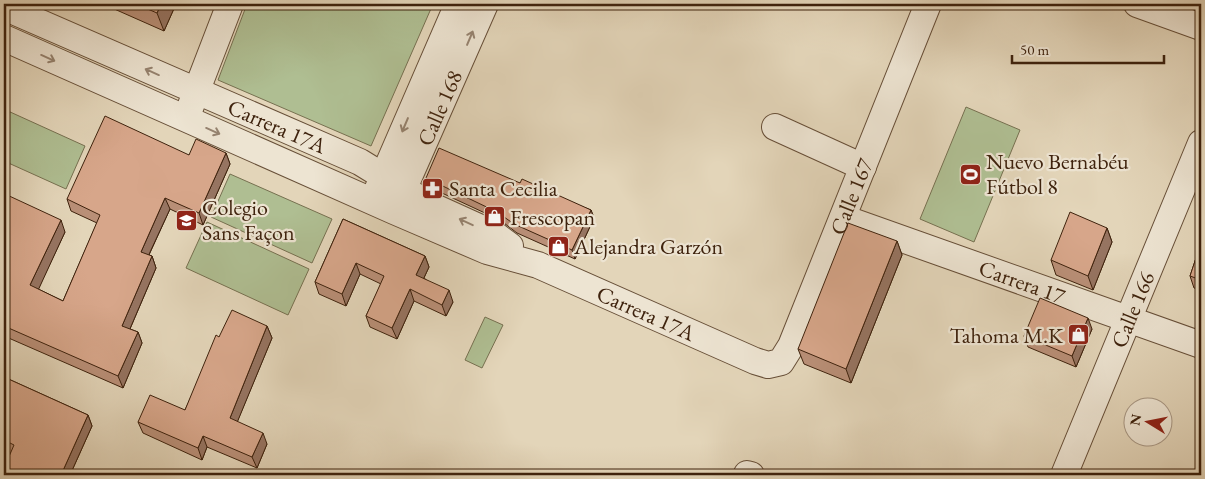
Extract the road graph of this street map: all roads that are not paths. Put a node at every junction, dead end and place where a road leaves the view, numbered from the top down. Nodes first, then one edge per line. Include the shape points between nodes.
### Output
1 (230, 4) edge
2 (458, 4) edge
3 (485, 4) edge
4 (928, 4) edge
5 (1137, 4) edge
6 (4, 7) edge
7 (1201, 27) edge
8 (4, 38) edge
9 (196, 91) junction
10 (185, 119) junction
11 (775, 127) dead end
12 (1201, 143) edge
13 (863, 167) junction
14 (388, 195) junction
15 (843, 218) junction
16 (1128, 319) junction
17 (1201, 345) edge
18 (755, 361) joint
19 (1064, 475) edge

1 - 9 street
2 -> 14 street, Calle 168
14 -> 3 street, Calle 168
4 - 13 street, Calle 167
5 - 7 street
9 -> 6 street, Carrera 17A
8 -> 10 street, Carrera 17A
9 - 10 street
9 - 14 street, Carrera 17A via 360,162
10 -> 14 street, Carrera 17A
11 - 13 street
12 - 16 street, Calle 166
13 - 15 street, Calle 167
14 - 18 street, Carrera 17A via 487,251 538,265
15 - 16 street, Carrera 17
15 - 18 street, Calle 167 via 791,346 781,362 768,365
16 - 17 street, Carrera 17
16 - 19 street, Calle 166

